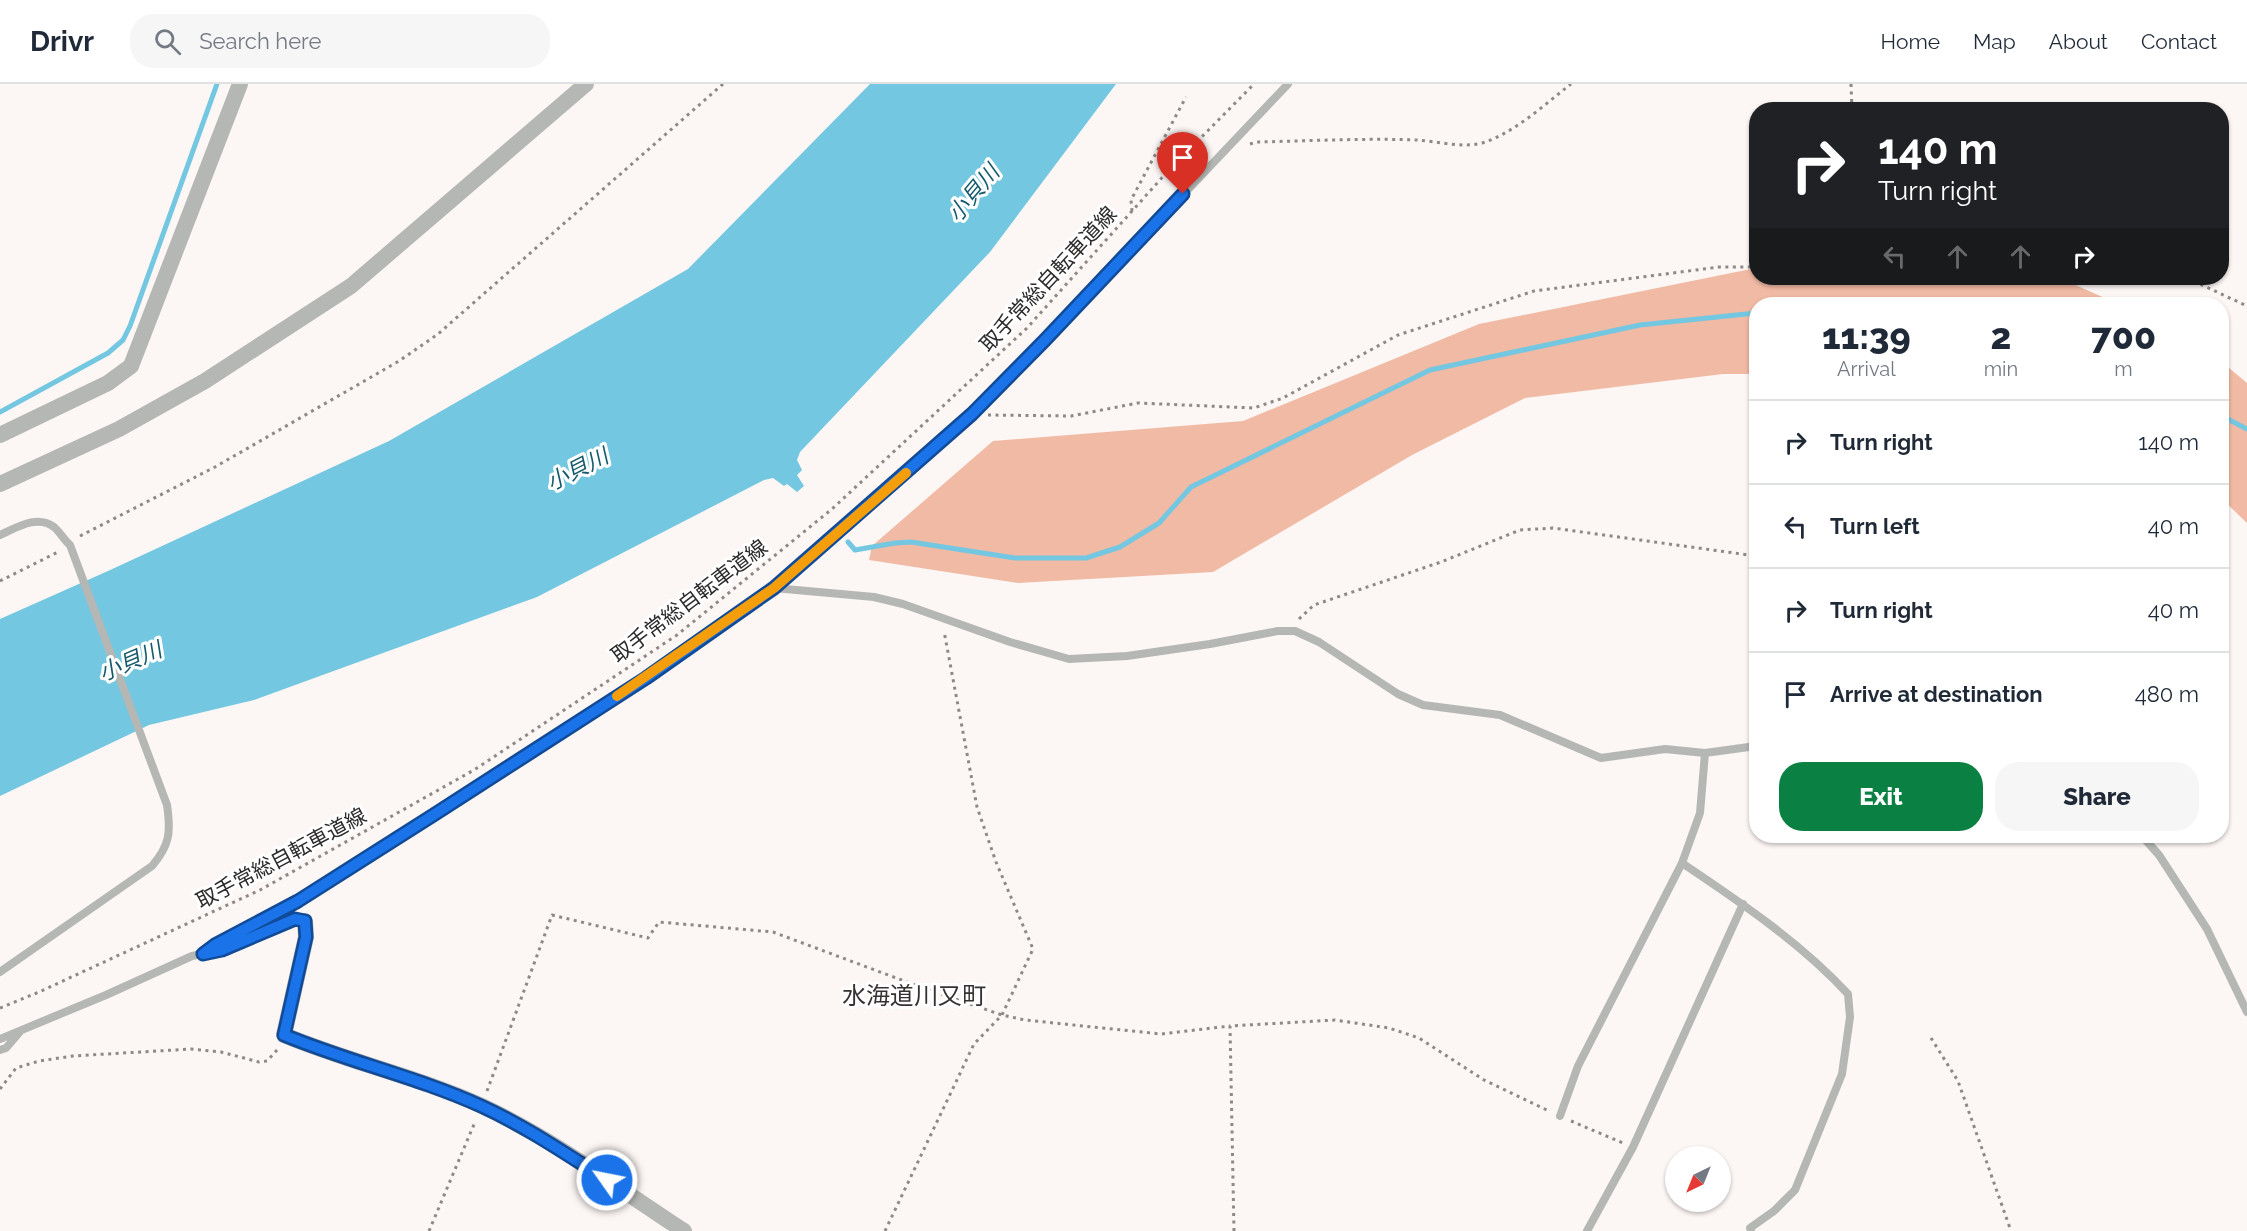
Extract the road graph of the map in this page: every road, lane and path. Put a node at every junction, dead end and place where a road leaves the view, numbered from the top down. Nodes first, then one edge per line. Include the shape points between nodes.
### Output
1 (240, 84) edge
2 (586, 84) edge
3 (723, 84) edge
4 (1254, 84) edge
5 (1288, 84) edge
6 (1571, 84) edge
7 (1851, 84) edge
8 (1186, 97) dead end
9 (1852, 102) edge
10 (1245, 146) dead end
11 (1132, 212) junction
12 (1749, 267) edge
13 (2202, 285) edge
14 (2228, 297) edge
15 (2229, 298) edge
16 (2247, 306) edge
17 (972, 414) junction
18 (0, 435) edge
19 (0, 484) edge
20 (0, 535) edge
21 (70, 545) junction
22 (1749, 555) edge
23 (0, 581) edge
24 (774, 588) junction
25 (941, 618) junction
26 (1286, 631) junction
27 (1749, 747) edge
28 (1705, 753) junction
29 (2148, 843) edge
30 (1683, 863) junction
31 (1743, 904) junction
32 (305, 921) joint
33 (203, 954) junction
34 (0, 972) edge
35 (0, 1008) edge
36 (2247, 1012) edge
37 (1002, 1015) junction
38 (1230, 1026) junction
39 (19, 1033) junction
40 (284, 1035) junction
41 (1931, 1038) dead end
42 (0, 1039) edge
43 (0, 1050) edge
44 (0, 1089) edge
45 (481, 1106) junction
46 (1560, 1116) junction
47 (1633, 1147) junction
48 (429, 1231) edge
49 (684, 1231) edge
50 (885, 1231) edge
51 (1234, 1231) edge
52 (1587, 1231) edge
53 (1751, 1231) edge
54 (2012, 1231) edge

1 - 18 street via 131,366 108,383
2 - 19 street via 351,286 205,381 119,429
3 - 21 path via 438,334 389,367 215,466 78,537
4 - 11 path, 取手常総自転車道線
5 - 17 lane
6 - 10 path via 1513,129 1486,142 1256,142
7 - 9 path
8 - 11 path via 1131,200
11 - 35 path, 取手常総自転車道線 via 1028,328 940,411 832,509 677,635 474,770 260,890
12 - 17 path via 1719,267 1534,291 1398,335 1283,398 1254,408 1138,403 1071,416
13 - 14 path
15 - 16 path
17 - 24 lane
20 - 21 lane via 32,522 45,522
21 - 23 path
21 - 34 lane via 167,805 168,837 164,852 152,866
22 - 26 path via 1553,528 1520,530 1441,562 1314,605
24 - 25 lane via 874,597
24 - 33 lane via 646,678 425,820 298,901
25 - 26 lane via 1069,658 1127,656
25 - 37 path via 977,807 1033,949
26 - 28 lane via 1319,642 1398,694 1424,705 1500,715 1601,758 1665,749
27 - 28 lane
28 - 30 lane via 1700,813
29 - 36 lane via 2207,929
30 - 31 lane
30 - 46 lane via 1578,1066
31 - 47 lane
31 - 53 lane via 1839,984 1848,994 1850,1017 1842,1074 1795,1190
32 - 33 lane via 295,919 222,950
32 - 40 street via 306,937
33 - 39 lane
37 - 38 path via 1161,1034
37 - 45 path via 773,932 659,922 648,938 552,915
37 - 50 path via 974,1044
38 - 46 path via 1335,1020 1389,1028 1419,1038 1484,1080
38 - 51 path
39 - 42 lane
39 - 43 lane
40 - 44 path via 275,1055 267,1061 191,1049 73,1056 16,1068
40 - 45 street
41 - 54 path via 1958,1081
45 - 48 path
45 - 49 street via 568,1155
46 - 47 path
47 - 52 lane

